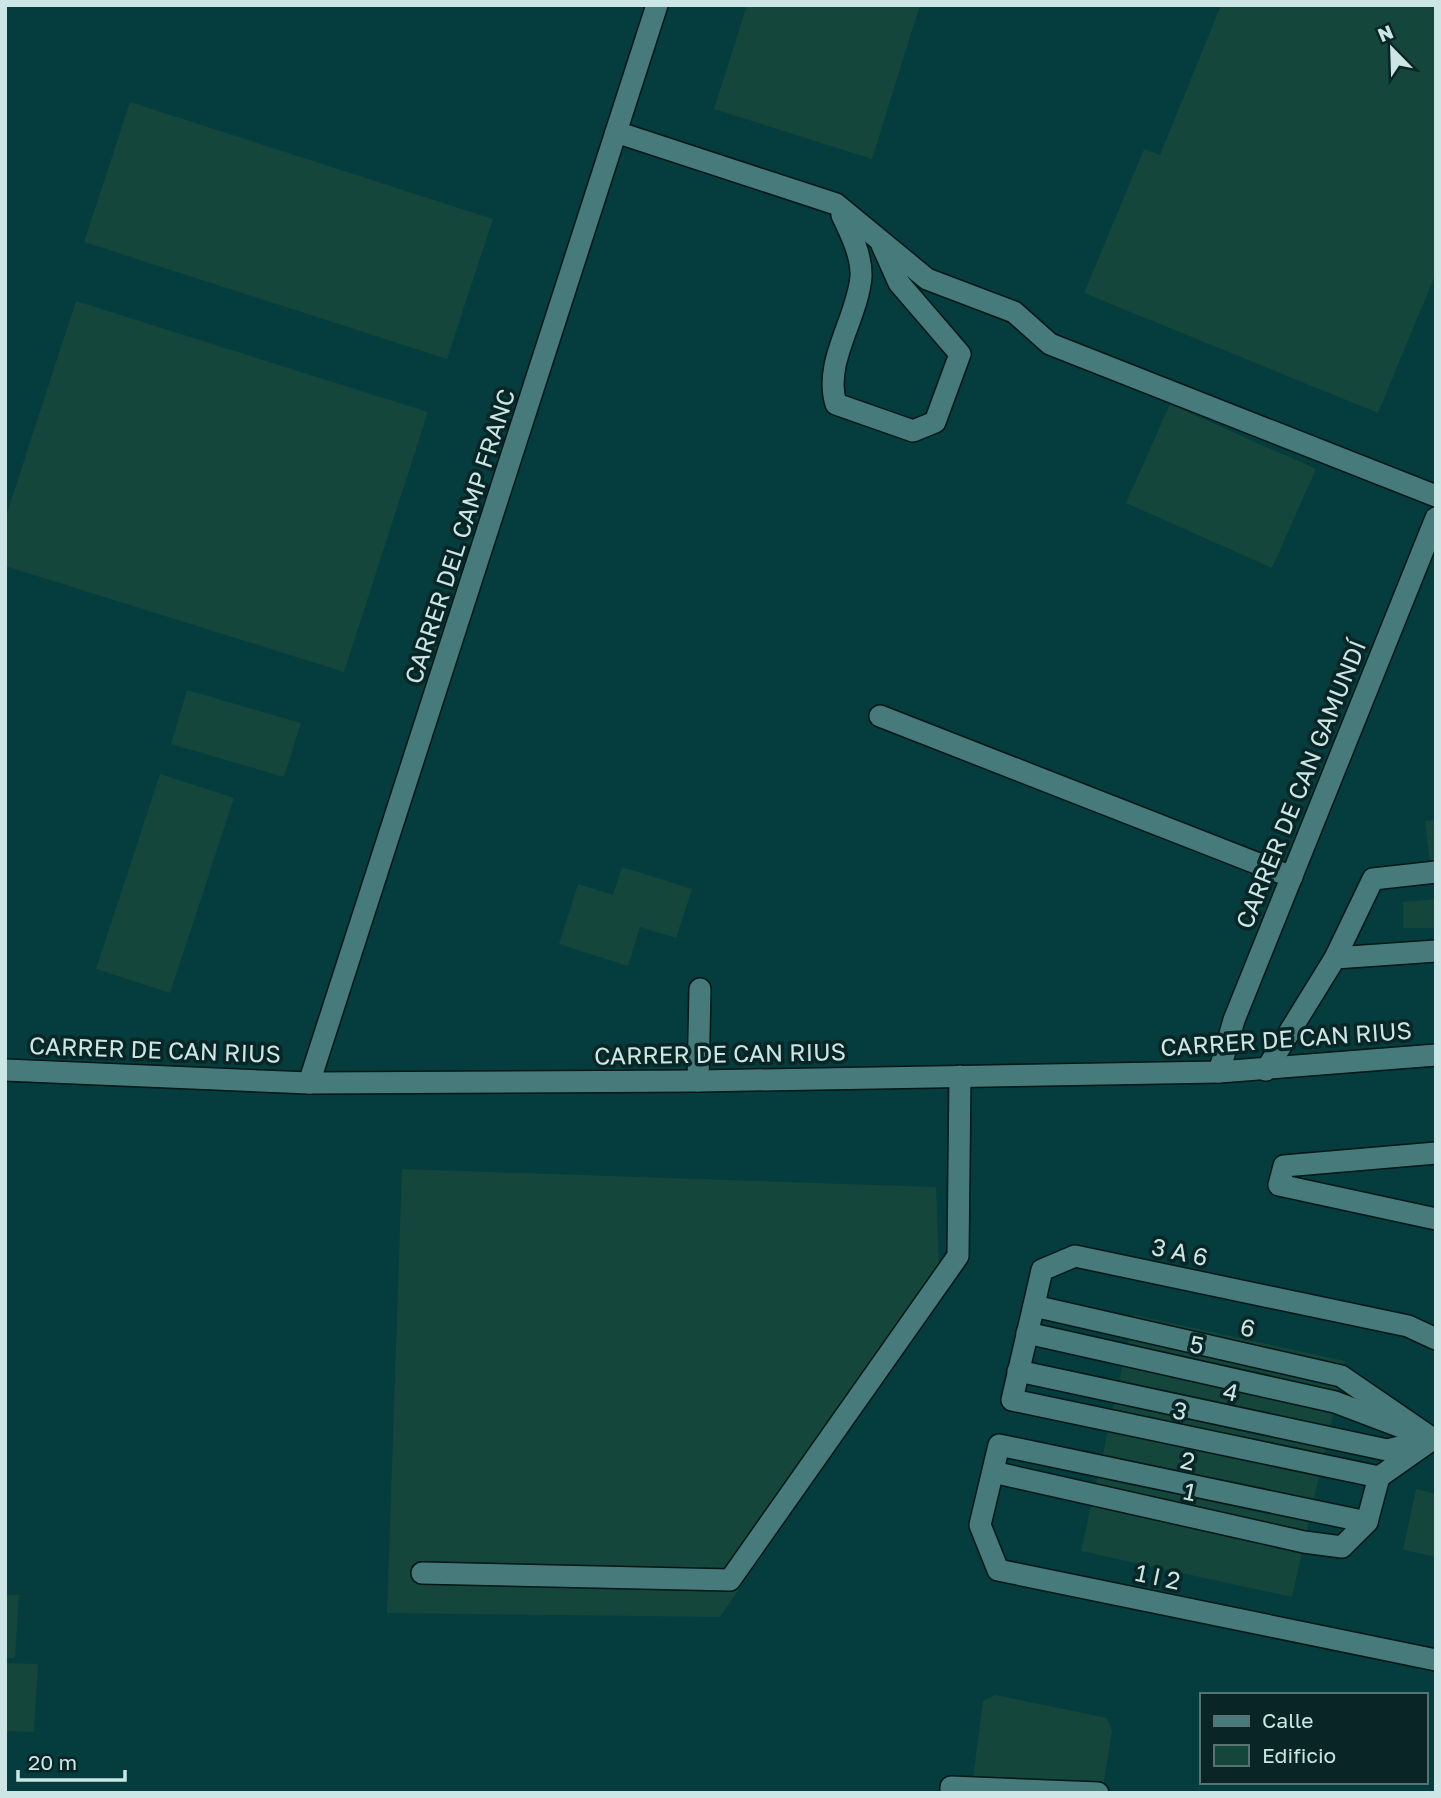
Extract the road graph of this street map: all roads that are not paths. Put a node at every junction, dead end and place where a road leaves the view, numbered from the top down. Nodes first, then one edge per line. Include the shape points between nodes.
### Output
1 (657, 5) edge
2 (616, 132) junction
3 (836, 204) junction
4 (880, 240) junction
5 (1436, 496) edge
6 (1436, 518) edge
7 (880, 716) dead end
8 (1436, 873) edge
9 (1292, 877) junction
10 (1436, 951) edge
11 (1335, 958) junction
12 (700, 989) dead end
13 (1436, 1055) edge
14 (5, 1070) edge
15 (1266, 1070) junction
16 (1219, 1072) junction
17 (960, 1076) junction
18 (698, 1081) junction
19 (309, 1083) junction
20 (1436, 1153) edge
21 (1436, 1219) edge
22 (1034, 1306) junction
23 (1027, 1333) junction
24 (1436, 1339) edge
25 (1018, 1371) junction
26 (1012, 1399) joint
27 (1434, 1440) edge
28 (999, 1445) joint
29 (993, 1472) junction
30 (1379, 1477) junction
31 (1367, 1522) junction
32 (422, 1573) dead end
33 (1436, 1660) edge
34 (951, 1793) edge
35 (1098, 1793) edge

1 - 2 street, CARRER DEL CAMP FRANC
2 - 3 street
2 - 19 street, CARRER DEL CAMP FRANC
3 - 4 street
3 - 4 street via 854,239 861,277 830,385 836,404 913,431 935,422 960,354 899,283
4 - 5 street via 927,279 1014,313 1051,344
6 - 9 street, CARRER DE CAN GAMUNDÍ
7 - 9 street
8 - 11 street via 1373,879
9 - 16 street, CARRER DE CAN GAMUNDÍ via 1234,1020
10 - 11 street
11 - 15 street
12 - 18 street
13 - 15 street, CARRER DE CAN RIUS
14 - 19 street, CARRER DE CAN RIUS
15 - 16 street, CARRER DE CAN RIUS
16 - 17 street, CARRER DE CAN RIUS
17 - 18 street, CARRER DE CAN RIUS
17 - 32 street via 958,1256 730,1580
18 - 19 street, CARRER DE CAN RIUS
20 - 21 street via 1284,1166 1279,1185
22 - 23 street, 3 A 6
22 - 24 street, 3 A 6 via 1042,1270 1075,1256 1408,1326
22 - 27 street, 6 via 1341,1376
23 - 25 street, 3 A 6
23 - 27 street, 5 via 1335,1402
25 - 26 street, 3 A 6
25 - 27 street, 4 via 1387,1450
26 - 30 street, 3
27 - 30 street
28 - 29 street, 1 I 2
28 - 31 street, 2
29 - 31 street, 1 via 1304,1542 1342,1547
29 - 33 street, 1 I 2 via 980,1525 998,1570
30 - 31 street
34 - 35 street via 951,1787

